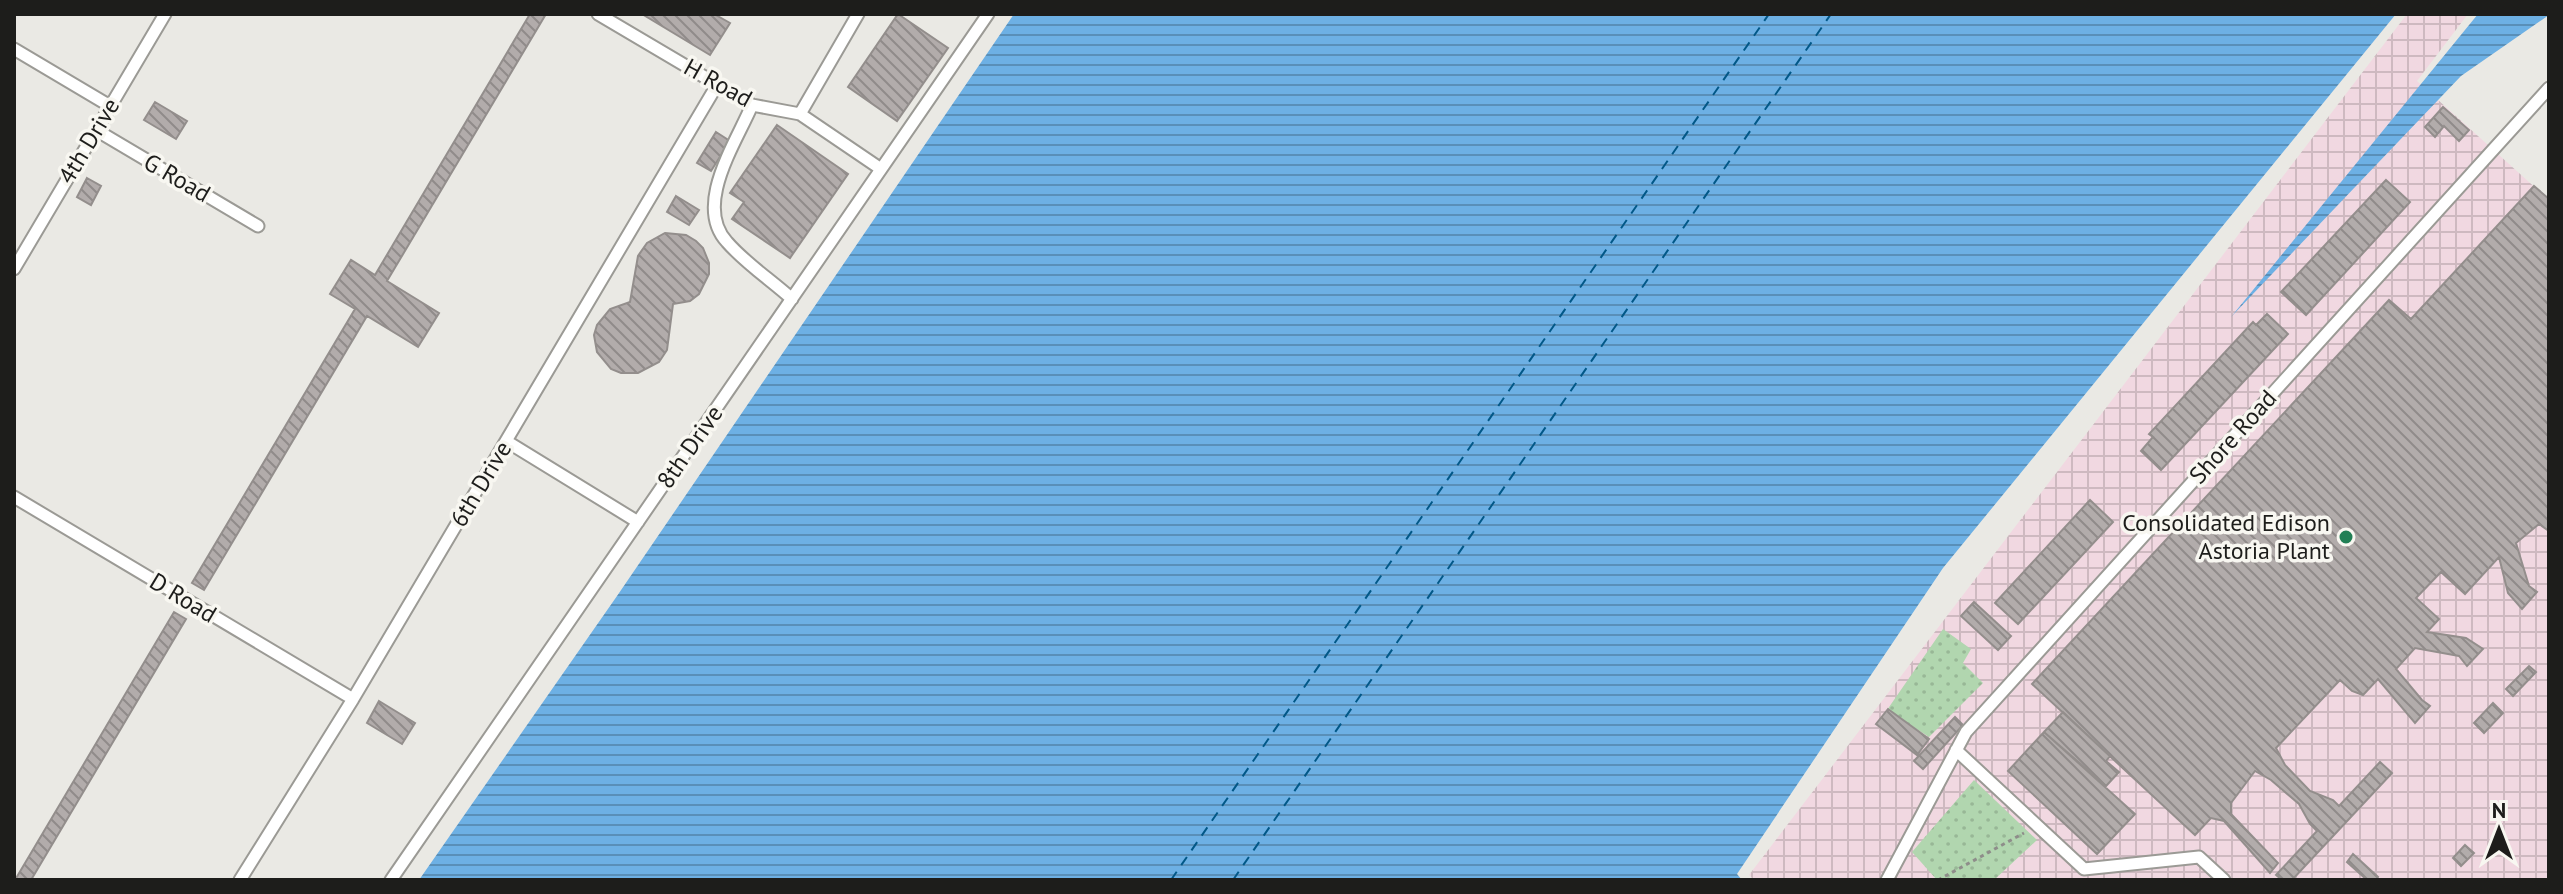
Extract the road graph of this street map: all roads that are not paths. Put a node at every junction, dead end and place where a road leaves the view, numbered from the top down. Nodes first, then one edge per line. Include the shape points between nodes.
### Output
1 (165, 14) edge
2 (598, 14) edge
3 (858, 14) edge
4 (988, 14) edge
5 (14, 49) edge
6 (717, 85) junction
7 (2549, 88) edge
8 (752, 105) junction
9 (110, 106) junction
10 (800, 114) junction
11 (96, 130) junction
12 (881, 169) junction
13 (258, 226) dead end
14 (14, 269) edge
15 (792, 299) junction
16 (506, 441) junction
17 (14, 497) edge
18 (638, 522) junction
19 (353, 699) junction
20 (1956, 750) junction
21 (240, 880) edge
22 (391, 880) edge
23 (1887, 880) edge
24 (2224, 880) edge

1 - 9 lane, 4th Drive
2 - 6 lane, H Road
3 - 10 lane
4 - 12 lane, 8th Drive
5 - 9 lane
6 - 8 lane, H Road
6 - 16 lane, 6th Drive
7 - 20 lane, Shore Road via 1966,732
8 - 10 lane, H Road
8 - 15 lane via 717,186 714,222 725,241
9 - 11 lane, 4th Drive
10 - 12 lane, H Road
11 - 13 lane, G Road
11 - 14 lane, 4th Drive
12 - 15 lane, 8th Drive
15 - 18 lane, 8th Drive
16 - 18 lane
16 - 19 lane, 6th Drive
17 - 19 lane, D Road
18 - 22 lane, 8th Drive
19 - 21 lane, 6th Drive
20 - 23 lane, Shore Road
20 - 24 lane via 2084,869 2199,857

